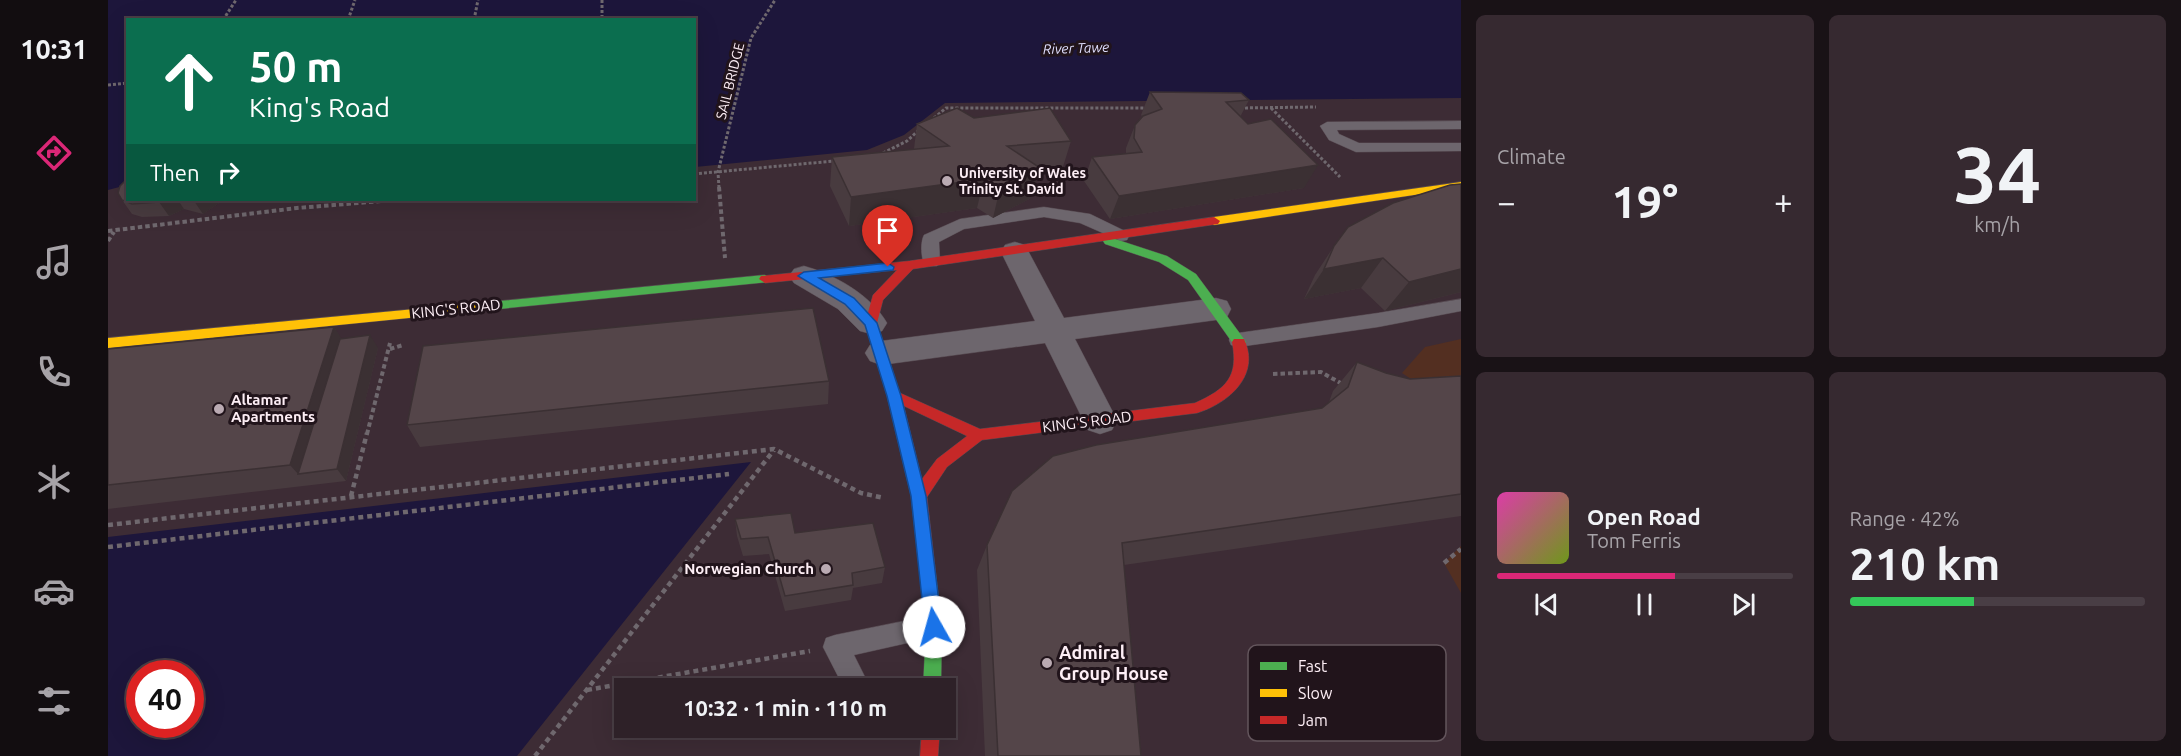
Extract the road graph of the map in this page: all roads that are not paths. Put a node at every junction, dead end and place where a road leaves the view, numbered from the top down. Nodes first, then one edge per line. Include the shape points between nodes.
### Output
1 (1461, 125) edge
2 (1461, 147) edge
3 (1461, 185) edge
4 (1216, 221) junction
5 (1121, 236) junction
6 (1198, 236) dead end
7 (1101, 239) junction
8 (1015, 252) junction
9 (1191, 254) dead end
10 (931, 262) junction
11 (909, 265) junction
12 (804, 276) junction
13 (1192, 278) junction
14 (1461, 305) edge
15 (1216, 309) junction
16 (871, 323) junction
17 (1054, 329) junction
18 (1238, 340) junction
19 (108, 343) edge
20 (881, 353) junction
21 (894, 396) junction
22 (1100, 420) junction
23 (979, 435) junction
24 (919, 496) junction
25 (934, 627) junction
26 (852, 677) dead end
27 (932, 678) edge
28 (930, 738) edge
29 (929, 756) edge

1 - 2 lane via 1327,126 1334,137 1356,148
3 - 4 street, KING'S ROAD
4 - 5 street, KING'S ROAD
4 - 6 street
5 - 7 street, KING'S ROAD
5 - 10 lane via 1084,218 1044,212 960,224 930,239
7 - 8 street, KING'S ROAD
7 - 13 street, KING'S ROAD via 1161,258
8 - 10 street, KING'S ROAD
8 - 17 street
9 - 13 street
10 - 11 street, KING'S ROAD
11 - 12 street, KING'S ROAD
11 - 16 street via 877,298
12 - 16 street via 849,301
12 - 19 street, KING'S ROAD
13 - 15 street, KING'S ROAD
14 - 18 lane via 1398,319 1374,319
15 - 17 street
15 - 18 street, KING'S ROAD
16 - 20 street
17 - 20 street
17 - 22 street
18 - 22 street, KING'S ROAD via 1240,376 1215,402 1197,408
20 - 21 street
21 - 23 street
21 - 24 street
22 - 23 street, KING'S ROAD
23 - 24 street via 942,463
24 - 25 street
25 - 26 lane via 835,647
25 - 27 street
28 - 29 street

